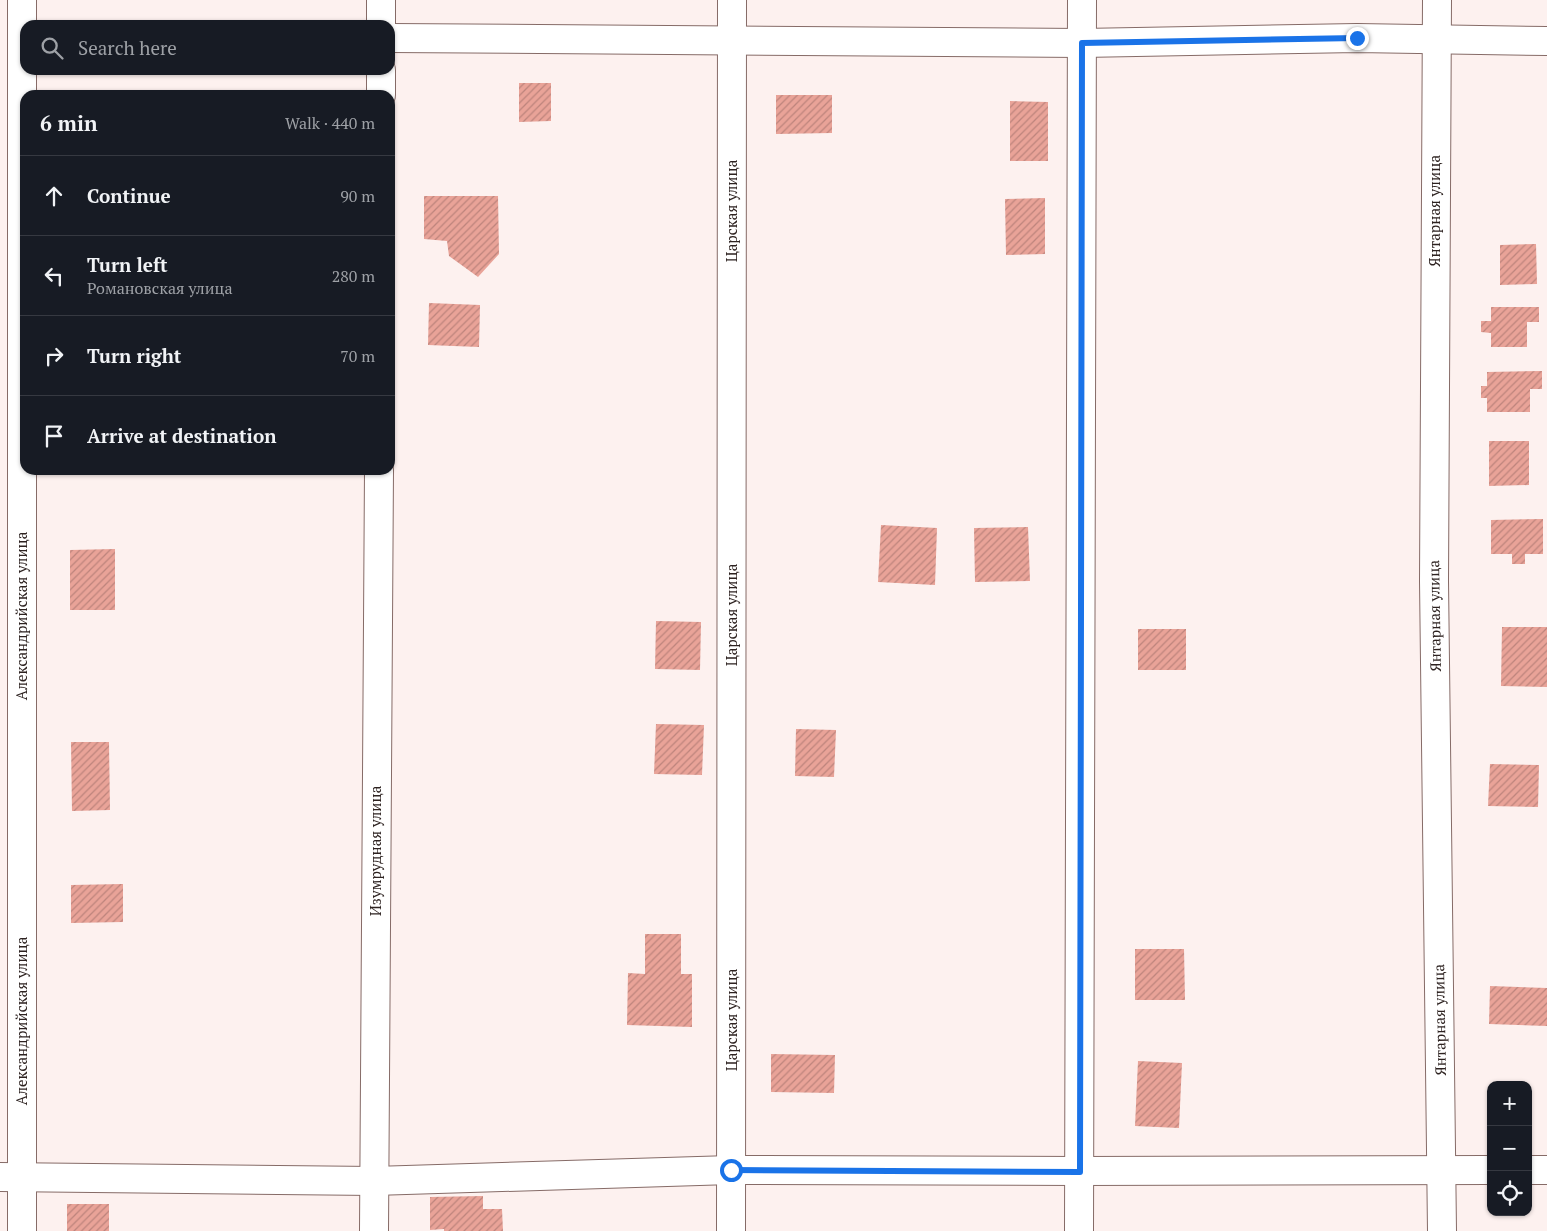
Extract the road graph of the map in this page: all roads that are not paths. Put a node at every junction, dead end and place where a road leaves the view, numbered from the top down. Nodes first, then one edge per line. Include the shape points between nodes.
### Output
1 (22, 0) edge
2 (381, 0) edge
3 (732, 0) edge
4 (1082, 0) edge
5 (1437, 0) edge
6 (382, 20) edge
7 (16, 37) edge
8 (395, 38) edge
9 (732, 39) junction
10 (1436, 40) junction
11 (1547, 41) edge
12 (1082, 43) junction
13 (381, 75) edge
14 (381, 90) edge
15 (379, 475) edge
16 (731, 1170) junction
17 (1442, 1170) junction
18 (1487, 1170) edge
19 (1532, 1170) edge
20 (1547, 1170) edge
21 (1080, 1172) junction
22 (11, 1177) edge
23 (374, 1181) junction
24 (22, 1231) edge
25 (374, 1231) edge
26 (731, 1231) edge
27 (1079, 1231) edge
28 (1442, 1231) edge

1 - 7 street, Александрийская улица
2 - 6 street
3 - 9 street, Царская улица
4 - 12 street
5 - 10 street, Янтарная улица
7 - 22 street, Александрийская улица
8 - 9 street
9 - 12 street
9 - 16 street, Царская улица
10 - 11 street
10 - 12 street via 1357,38
10 - 17 street, Янтарная улица via 1434,581
12 - 21 street
13 - 14 street
15 - 23 street, Изумрудная улица
16 - 21 street
16 - 23 street
16 - 26 street, Царская улица
17 - 18 street
17 - 21 street
17 - 28 street, Янтарная улица
19 - 20 street
21 - 27 street
22 - 23 street
22 - 24 street, Александрийская улица
23 - 25 street, Изумрудная улица

